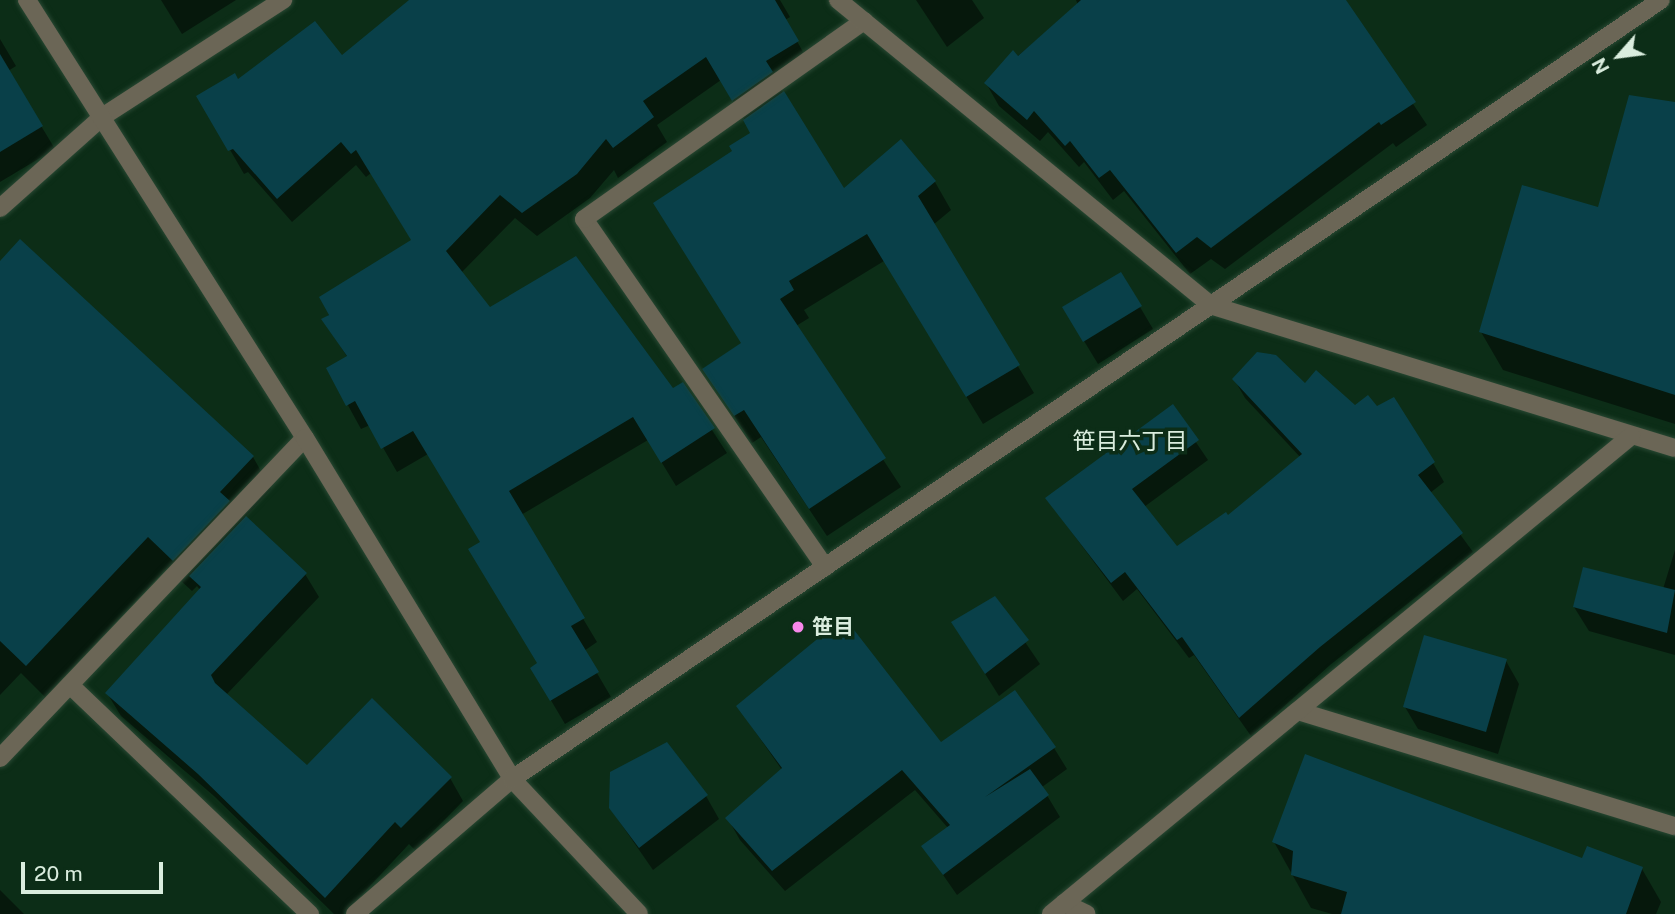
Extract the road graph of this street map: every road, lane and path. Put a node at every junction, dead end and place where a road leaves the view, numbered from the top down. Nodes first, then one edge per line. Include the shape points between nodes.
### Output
1 (27, 0) edge
2 (282, 0) edge
3 (838, 0) edge
4 (1661, 0) edge
5 (864, 21) junction
6 (102, 117) junction
7 (0, 208) edge
8 (1210, 305) junction
9 (1631, 436) junction
10 (304, 438) junction
11 (1675, 448) edge
12 (825, 567) junction
13 (70, 685) junction
14 (1298, 711) junction
15 (0, 758) edge
16 (512, 779) junction
17 (1675, 826) edge
18 (1058, 909) edge
19 (310, 914) edge
20 (355, 914) edge
21 (639, 914) edge
22 (1087, 914) edge

1 - 6 street
2 - 6 street
3 - 5 street
4 - 8 street
5 - 8 street
5 - 12 street via 584,219
6 - 7 street
6 - 10 street
8 - 9 street
8 - 12 street
9 - 11 street
9 - 14 street
10 - 13 street
10 - 16 street
12 - 16 street
13 - 15 street
13 - 19 street
14 - 17 street
14 - 18 street
16 - 20 street
16 - 21 street
18 - 22 street

